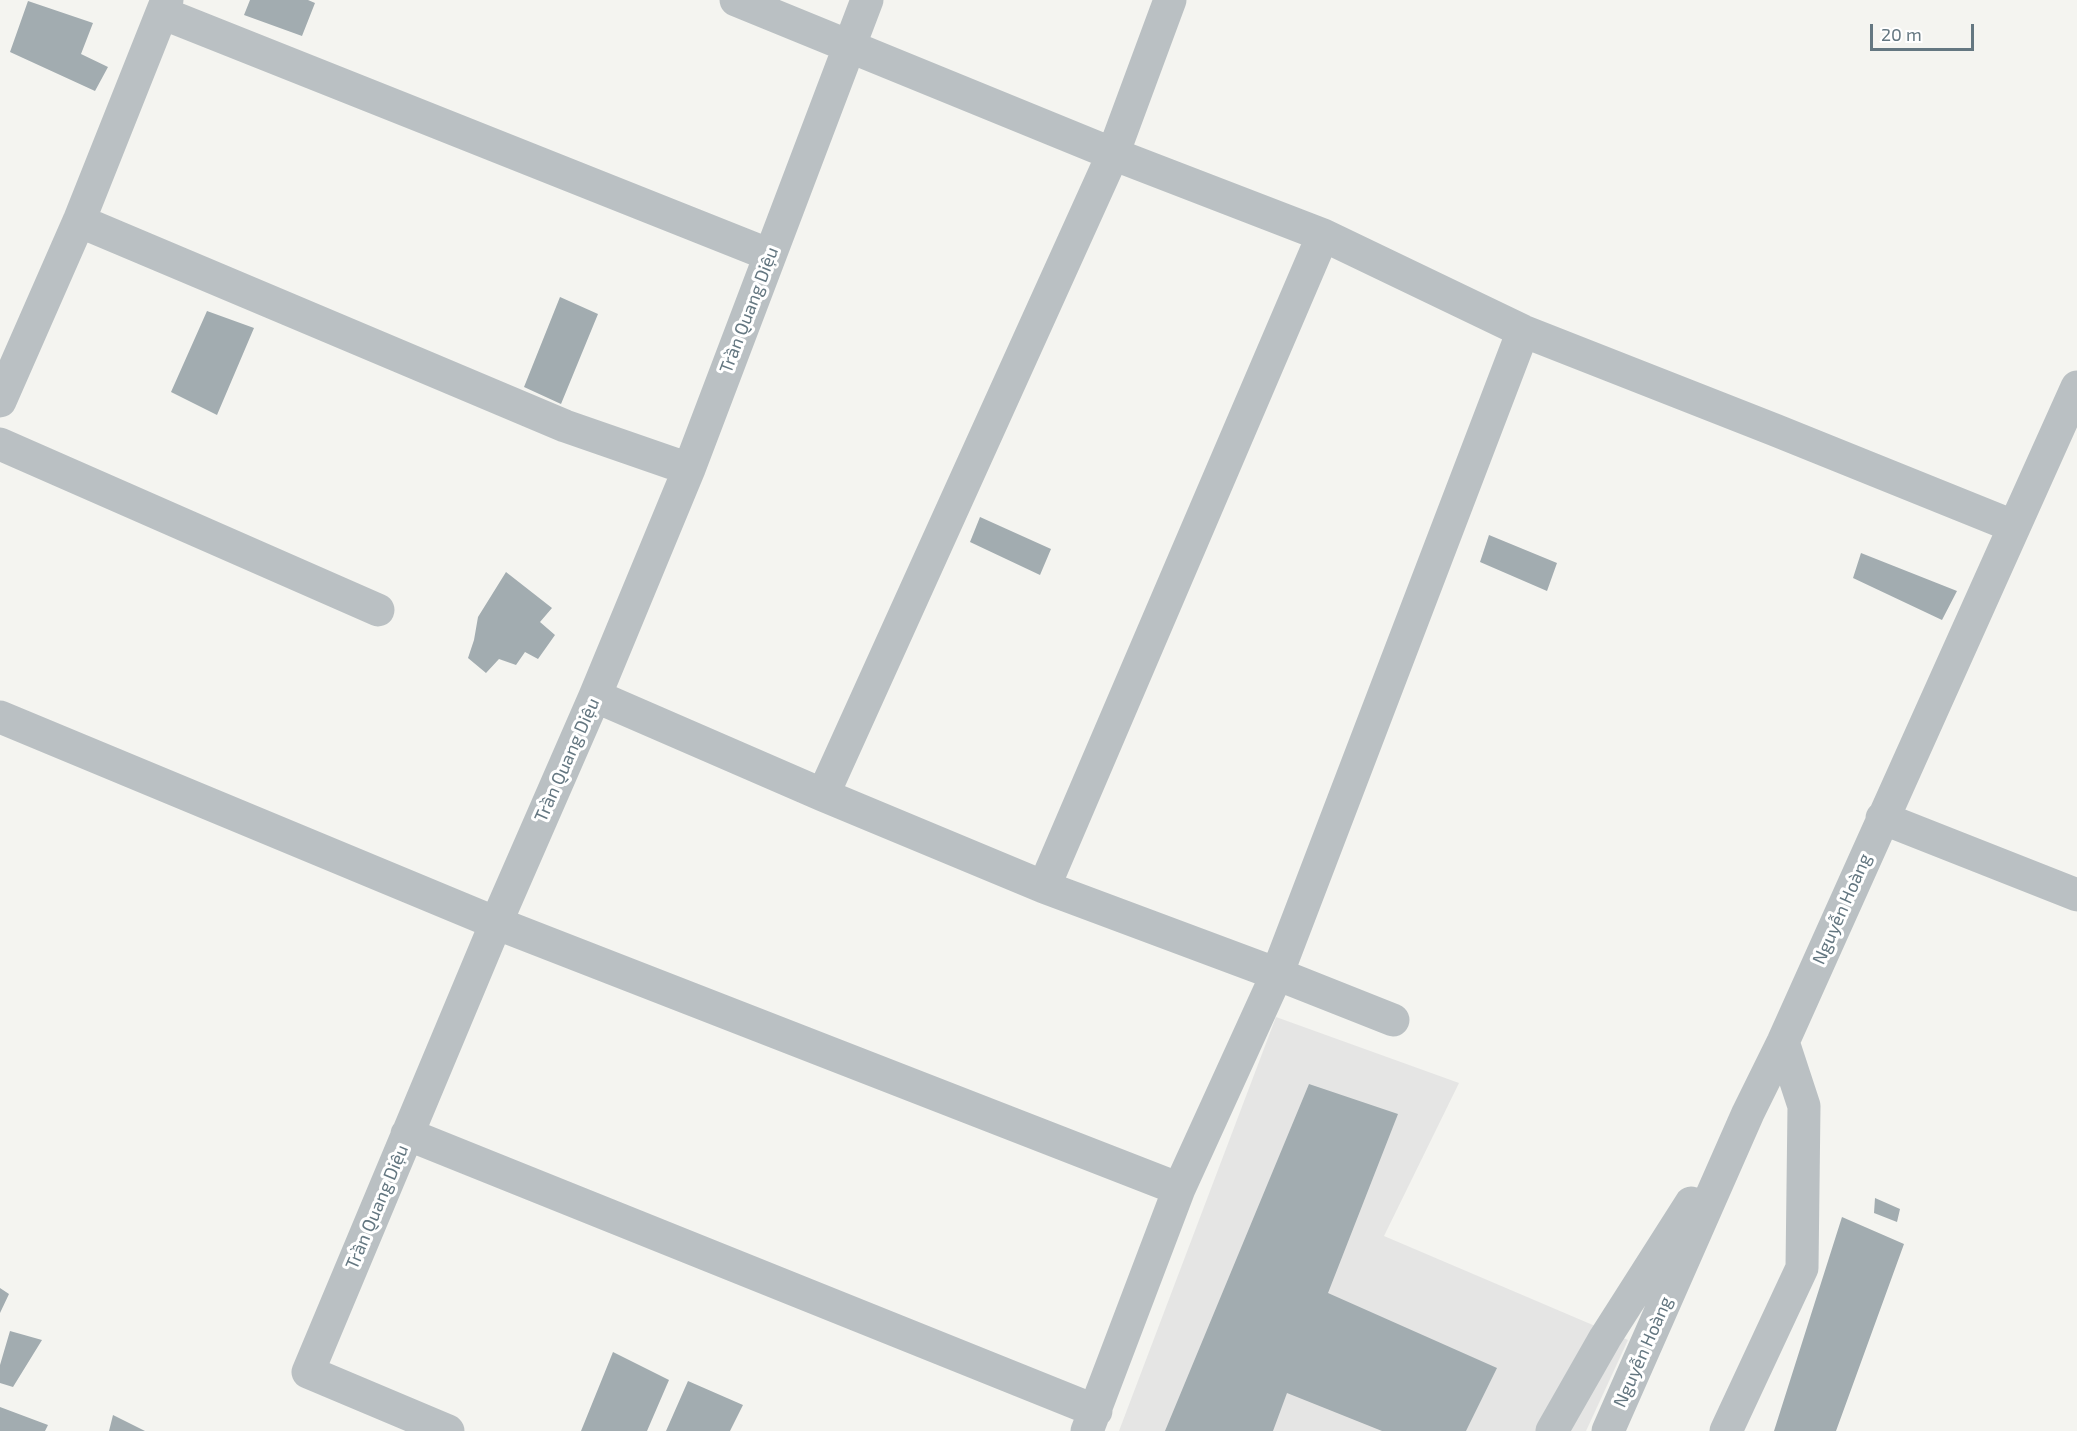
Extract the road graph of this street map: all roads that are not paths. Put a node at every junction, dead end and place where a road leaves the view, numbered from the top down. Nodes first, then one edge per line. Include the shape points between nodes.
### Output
1 (736, 0) edge
2 (867, 0) edge
3 (1170, 0) edge
4 (164, 7) edge
5 (849, 46) junction
6 (1113, 154) junction
7 (79, 221) junction
8 (1323, 235) junction
9 (770, 255) junction
10 (1523, 331) junction
11 (2077, 387) edge
12 (0, 401) edge
13 (0, 444) edge
14 (689, 468) junction
15 (2013, 526) junction
16 (378, 610) dead end
17 (595, 696) junction
18 (0, 717) edge
19 (823, 795) junction
20 (1882, 818) junction
21 (1044, 887) junction
22 (2077, 895) edge
23 (495, 923) junction
24 (1277, 974) junction
25 (1393, 1020) dead end
26 (1783, 1042) junction
27 (1748, 1113) junction
28 (407, 1134) junction
29 (1179, 1189) junction
30 (1092, 1421) edge
31 (448, 1431) edge
32 (1552, 1431) edge
33 (1608, 1431) edge
34 (1726, 1431) edge

1 - 5 street
2 - 5 street, Trần Quang Diệu
3 - 6 street
4 - 7 street
4 - 9 street
5 - 6 street
5 - 9 street, Trần Quang Diệu
6 - 8 street
6 - 19 street
7 - 12 street
7 - 14 street via 565,426
8 - 10 street
8 - 21 street
9 - 14 street, Trần Quang Diệu
10 - 15 street
10 - 24 street
11 - 15 street, Nguyễn Hoàng
13 - 16 street
14 - 17 street, Trần Quang Diệu
15 - 20 street, Nguyễn Hoàng
17 - 19 street
17 - 23 street, Trần Quang Diệu
18 - 23 street
19 - 21 street
20 - 22 street
20 - 26 street, Nguyễn Hoàng
21 - 24 street
23 - 28 street, Trần Quang Diệu
23 - 29 street
24 - 25 street
24 - 29 street
26 - 27 street, Nguyễn Hoàng
26 - 34 street via 1804,1106 1802,1268
27 - 32 street via 1605,1338
27 - 33 street, Nguyễn Hoàng
28 - 30 street
28 - 31 street, Trần Quang Diệu via 308,1372
29 - 30 street

